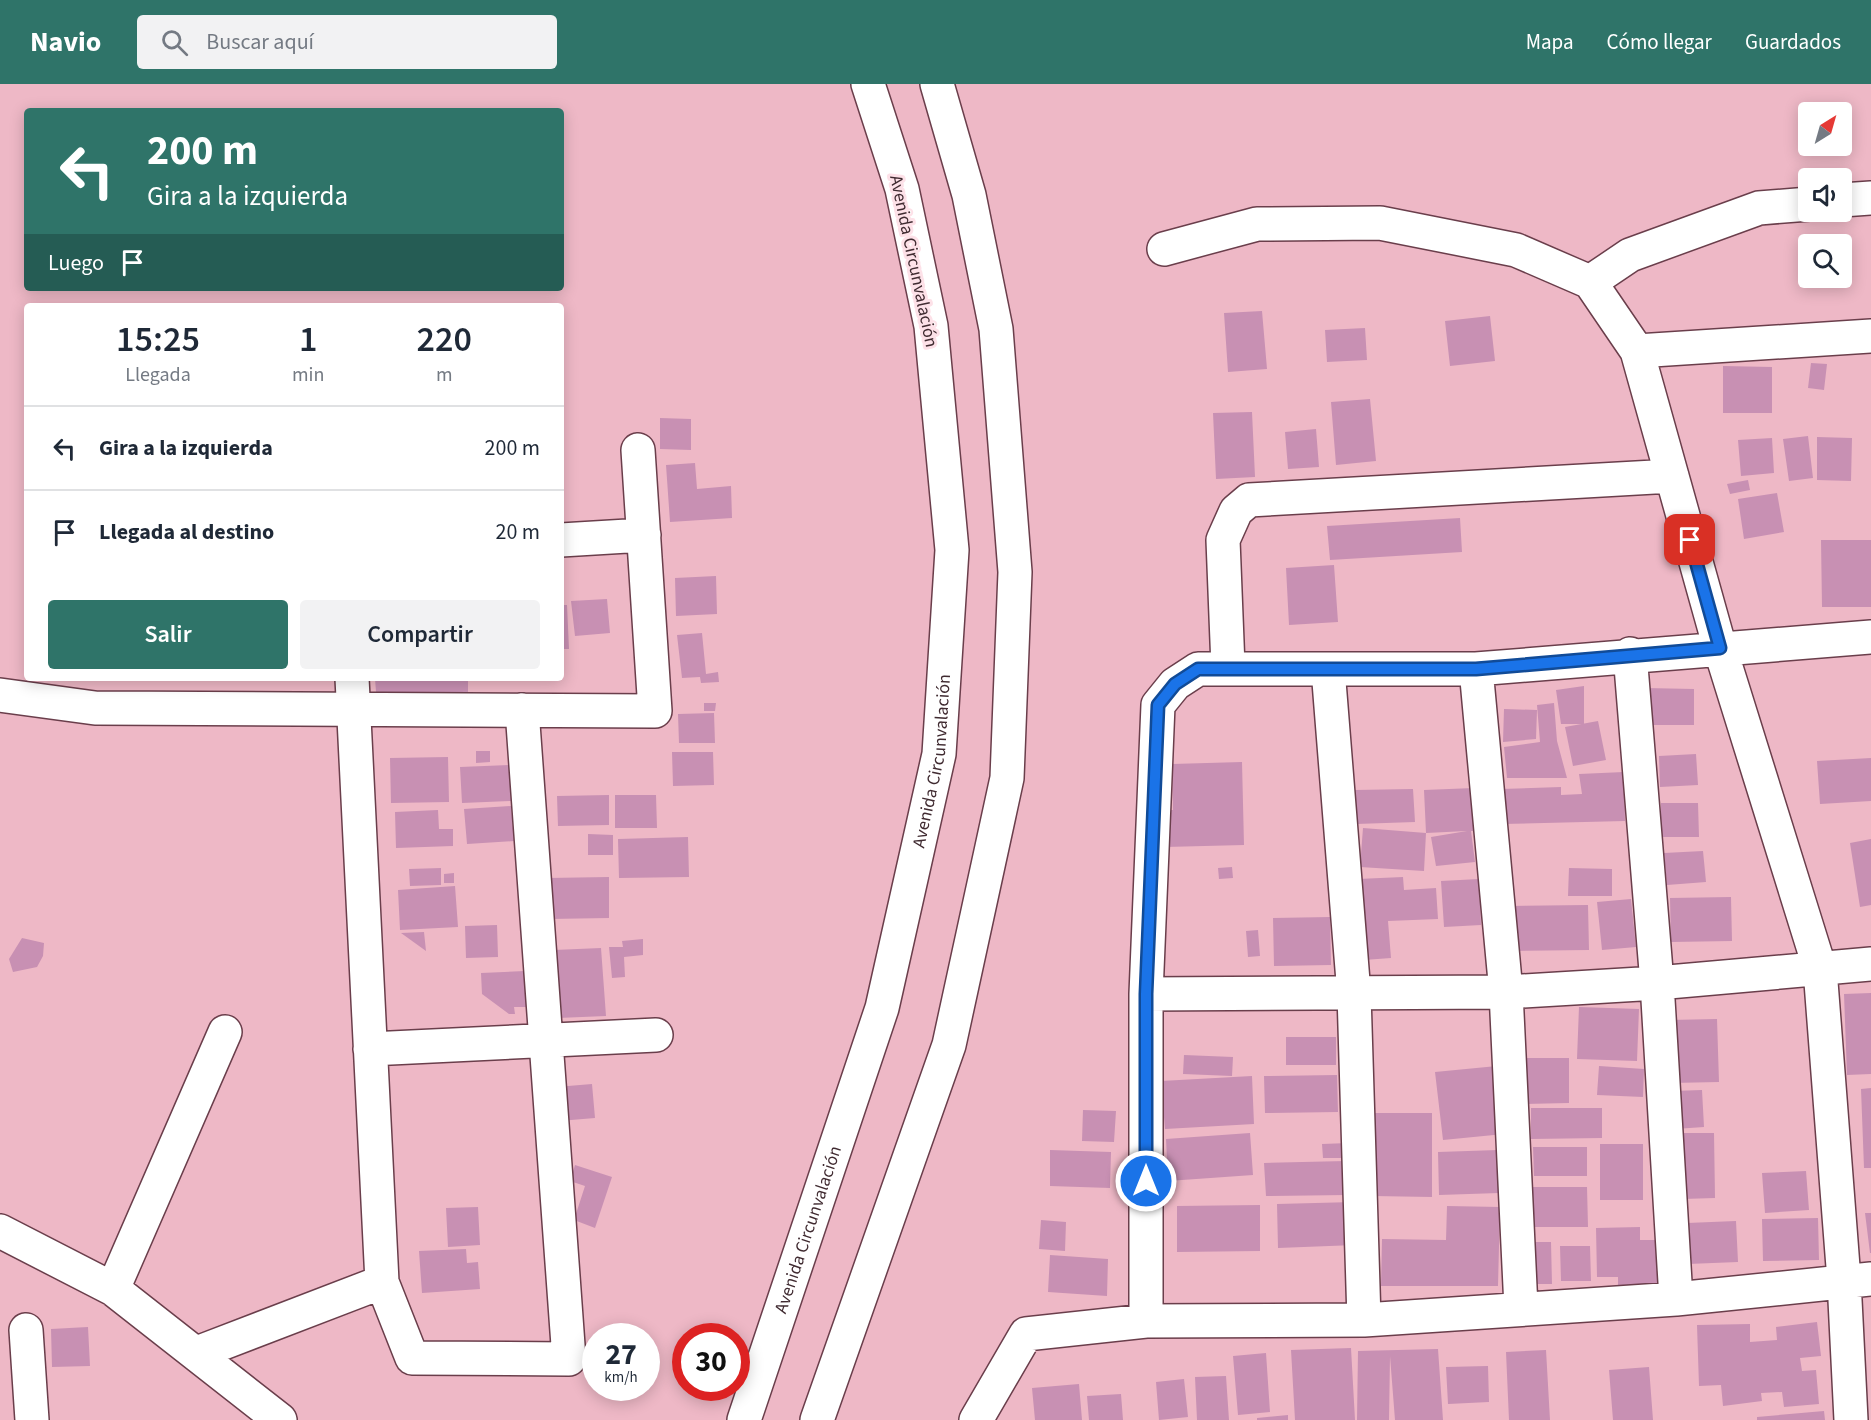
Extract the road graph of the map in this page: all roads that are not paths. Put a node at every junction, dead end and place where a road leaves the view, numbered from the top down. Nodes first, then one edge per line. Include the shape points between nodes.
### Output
1 (868, 84) edge
2 (938, 84) edge
3 (1871, 198) edge
4 (1852, 199) edge
5 (1798, 205) edge
6 (1164, 249) dead end
7 (1590, 282) junction
8 (1871, 336) edge
9 (1637, 351) junction
10 (638, 450) dead end
11 (1672, 476) junction
12 (644, 535) junction
13 (564, 540) edge
14 (1871, 637) edge
15 (1720, 648) junction
16 (1630, 654) junction
17 (1228, 668) junction
18 (1328, 669) junction
19 (1476, 669) junction
20 (353, 694) edge
21 (0, 695) edge
22 (522, 710) junction
23 (1871, 964) edge
24 (1820, 969) junction
25 (1657, 983) junction
26 (1506, 992) junction
27 (1146, 994) junction
28 (1354, 994) junction
29 (225, 1032) dead end
30 (656, 1035) dead end
31 (545, 1040) junction
32 (370, 1049) junction
33 (0, 1231) edge
34 (1857, 1280) edge
35 (382, 1282) junction
36 (113, 1289) junction
37 (1676, 1299) junction
38 (1521, 1308) junction
39 (1364, 1320) junction
40 (1146, 1321) junction
41 (26, 1330) dead end
42 (197, 1353) junction
43 (32, 1420) edge
44 (280, 1420) edge
45 (744, 1420) edge
46 (817, 1420) edge
47 (976, 1420) edge
48 (1851, 1420) edge

1 - 45 main road, Avenida Circunvalación via 902,189 931,326 952,550 939,754 882,1008
2 - 46 main road via 969,195 996,329 1015,572 1007,778 949,1045
3 - 4 main road
5 - 7 main road via 1759,208 1630,255
6 - 7 main road via 1257,224 1380,223 1516,250
7 - 9 main road
8 - 9 main road
9 - 11 main road
10 - 12 main road
11 - 15 main road
11 - 17 main road via 1249,500 1236,511 1223,540
12 - 13 main road
12 - 22 main road via 655,711
14 - 15 main road
15 - 16 main road
15 - 24 main road
16 - 19 main road
16 - 25 main road
17 - 18 main road
17 - 27 main road via 1198,669 1175,684 1158,705
18 - 19 main road
18 - 28 main road
19 - 26 main road
20 - 21 main road via 95,708
20 - 22 main road
20 - 32 main road
22 - 31 main road
23 - 24 main road
24 - 25 main road
24 - 34 main road
25 - 26 main road
25 - 37 main road
26 - 28 main road
26 - 38 main road
27 - 28 main road
27 - 40 main road
28 - 39 main road
29 - 36 main road
30 - 31 main road
31 - 32 main road
31 - 35 main road via 569,1359 412,1358
32 - 35 main road
33 - 36 main road
34 - 37 main road
34 - 48 main road
35 - 42 main road
36 - 42 main road
37 - 38 main road
38 - 39 main road
39 - 40 main road
40 - 47 main road via 1026,1334
41 - 43 main road
42 - 44 main road

